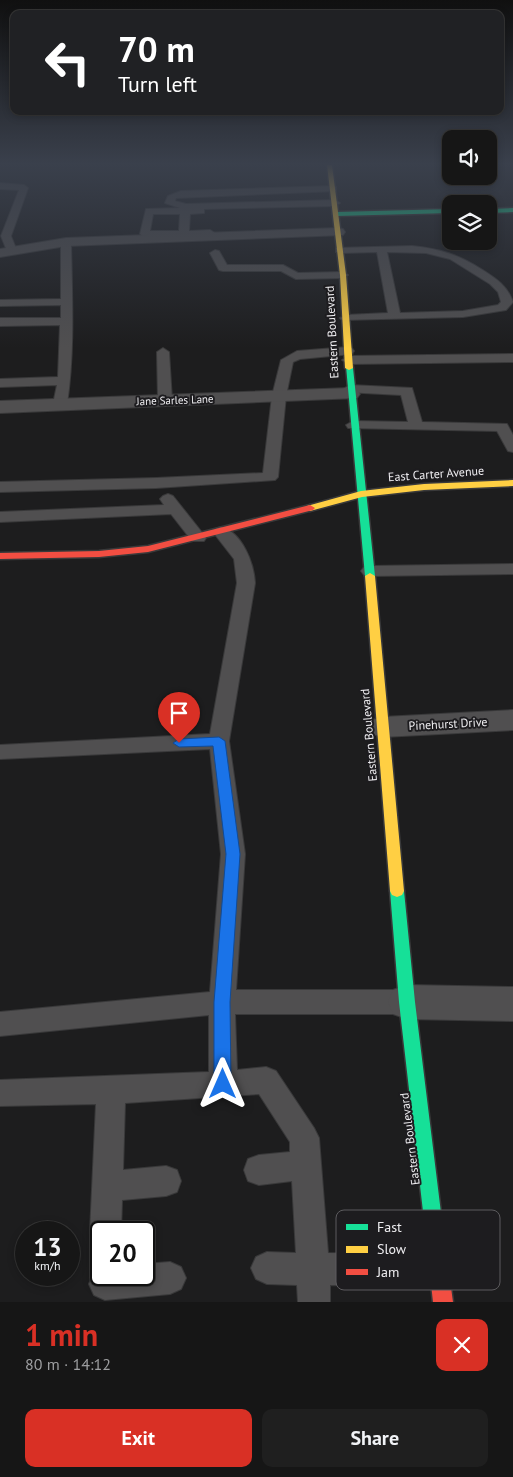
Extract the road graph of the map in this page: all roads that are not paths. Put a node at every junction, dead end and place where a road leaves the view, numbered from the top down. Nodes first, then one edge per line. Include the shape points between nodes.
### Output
1 (146, 226) edge
2 (184, 226) edge
3 (205, 226) edge
4 (249, 226) edge
5 (337, 226) edge
6 (4, 228) edge
7 (184, 234) junction
8 (338, 239) junction
9 (66, 242) junction
10 (382, 250) junction
11 (6, 252) edge
12 (215, 253) junction
13 (196, 254) dead end
14 (343, 275) junction
15 (67, 302) junction
16 (0, 303) edge
17 (395, 316) junction
18 (346, 318) junction
19 (66, 320) junction
20 (0, 322) edge
21 (163, 352) dead end
22 (348, 356) junction
23 (513, 358) edge
24 (64, 381) junction
25 (0, 383) edge
26 (350, 391) junction
27 (279, 396) junction
28 (165, 400) junction
29 (60, 404) junction
30 (0, 407) edge
31 (353, 425) junction
32 (416, 426) junction
33 (513, 448) edge
34 (156, 483) junction
35 (513, 483) edge
36 (0, 487) edge
37 (361, 494) junction
38 (174, 508) junction
39 (0, 517) edge
40 (221, 532) junction
41 (198, 538) junction
42 (0, 556) edge
43 (513, 569) edge
44 (370, 571) junction
45 (513, 720) edge
46 (382, 727) junction
47 (219, 741) junction
48 (0, 752) edge
49 (222, 1002) junction
50 (407, 1002) junction
51 (513, 1004) edge
52 (0, 1024) edge
53 (223, 1084) junction
54 (111, 1090) junction
55 (0, 1093) edge
56 (305, 1164) junction
57 (259, 1170) dead end
58 (166, 1181) dead end
59 (108, 1186) junction
60 (433, 1210) edge
61 (106, 1221) edge
62 (267, 1268) dead end
63 (313, 1269) junction
64 (336, 1269) edge
65 (170, 1278) dead end
66 (104, 1287) edge
67 (314, 1302) edge

1 - 7 lane via 145,234
2 - 7 lane
3 - 7 lane
4 - 8 lane
5 - 8 main road, Eastern Boulevard
6 - 11 lane
8 - 9 street
8 - 10 lane
8 - 12 street via 232,248
8 - 14 main road, Eastern Boulevard
9 - 11 street
9 - 15 lane
10 - 17 lane
10 - 17 lane via 422,249 456,258 495,282 504,290 507,302 502,308 483,312
12 - 13 street
12 - 14 lane via 223,268 283,268 296,276
14 - 18 main road, Eastern Boulevard
15 - 16 lane
15 - 19 lane
17 - 18 lane
18 - 22 main road, Eastern Boulevard
19 - 20 lane
19 - 24 lane
21 - 28 lane
22 - 23 lane
22 - 26 main road, Eastern Boulevard
22 - 27 lane via 290,357 286,360
24 - 25 lane
24 - 29 lane
26 - 27 street, Jane Sarles Lane
26 - 31 main road, Eastern Boulevard
26 - 32 lane via 407,391
27 - 28 street, Jane Sarles Lane
27 - 34 lane via 270,477
28 - 29 street, Jane Sarles Lane
29 - 30 street, Jane Sarles Lane
31 - 32 lane
31 - 37 main road, Eastern Boulevard
32 - 33 lane via 502,427
34 - 36 lane
34 - 38 lane
35 - 37 main road, East Carter Avenue
37 - 40 main road, East Carter Avenue
37 - 44 main road, Eastern Boulevard
38 - 39 lane
38 - 41 lane
40 - 41 main road, East Carter Avenue
40 - 47 lane via 246,564 246,583
41 - 42 main road, East Carter Avenue via 124,552
43 - 44 lane
44 - 46 main road, Eastern Boulevard
45 - 46 street, Pinehurst Drive
46 - 50 main road, Eastern Boulevard
47 - 48 lane
47 - 49 lane via 233,854
49 - 50 lane
49 - 52 lane
49 - 53 lane
50 - 51 street
50 - 60 main road, Eastern Boulevard
53 - 54 lane
53 - 56 lane via 266,1080 304,1138
54 - 55 lane
54 - 59 lane
56 - 57 lane
56 - 63 lane
58 - 59 lane
59 - 61 lane
62 - 63 lane
63 - 64 lane
63 - 67 lane
65 - 66 lane

